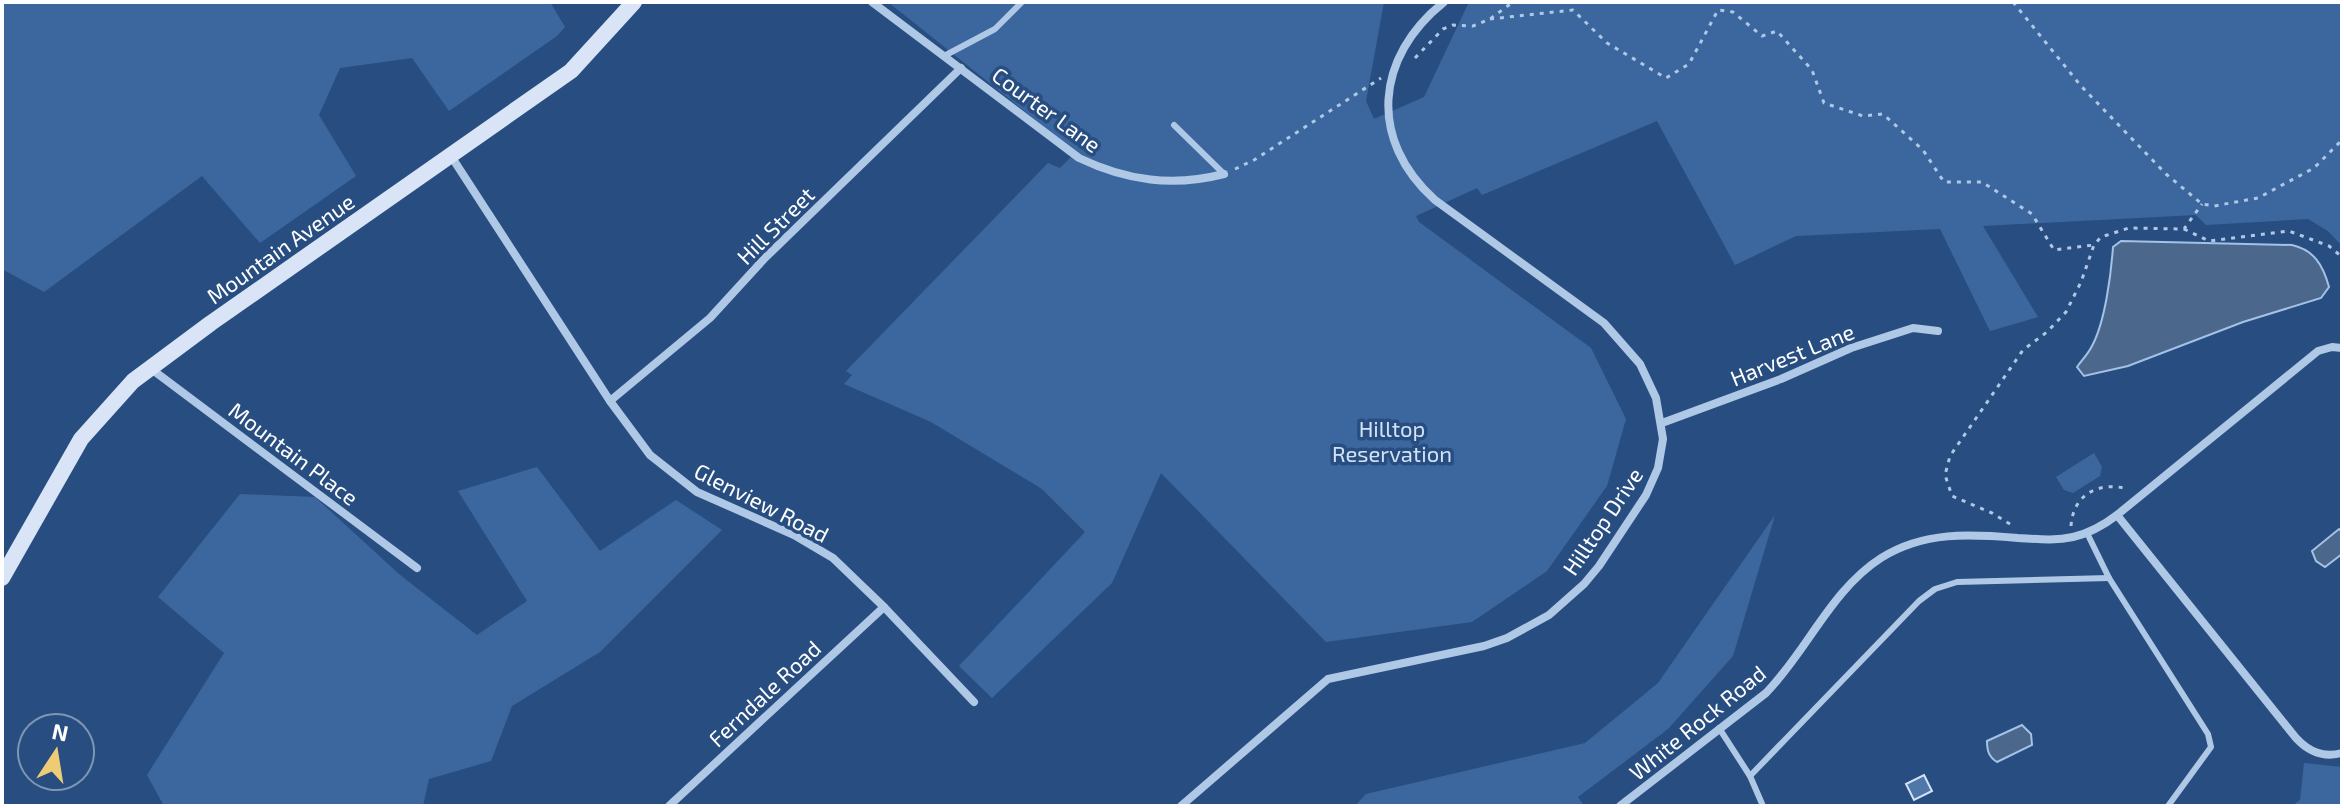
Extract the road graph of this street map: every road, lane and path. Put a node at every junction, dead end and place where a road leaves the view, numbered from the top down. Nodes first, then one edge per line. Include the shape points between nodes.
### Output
1 (634, 2) edge
2 (872, 2) edge
3 (1022, 2) edge
4 (1444, 2) edge
5 (1513, 2) edge
6 (2013, 2) edge
7 (1490, 19) junction
8 (944, 56) junction
9 (961, 68) junction
10 (1393, 72) junction
11 (1174, 125) dead end
12 (2342, 140) edge
13 (450, 155) junction
14 (1224, 174) junction
15 (2202, 204) junction
16 (2184, 229) junction
17 (2094, 245) junction
18 (2342, 257) edge
19 (1938, 331) dead end
20 (2342, 348) edge
21 (149, 367) junction
22 (610, 401) junction
23 (1662, 423) junction
24 (2086, 484) dead end
25 (2090, 491) junction
26 (2141, 496) junction
27 (2117, 515) junction
28 (2087, 533) junction
29 (2070, 537) junction
30 (2033, 539) junction
31 (417, 568) dead end
32 (2, 578) edge
33 (2109, 578) junction
34 (884, 607) junction
35 (974, 702) dead end
36 (1719, 728) junction
37 (2342, 753) edge
38 (1750, 776) junction
39 (1626, 804) edge
40 (669, 806) edge
41 (1181, 806) edge
42 (1763, 806) edge
43 (2168, 806) edge

1 - 13 street, Mountain Avenue via 571,71
2 - 8 street, Courter Lane
3 - 8 lane via 995,29
4 - 10 street, Hilltop Drive via 1409,37
5 - 7 path
6 - 15 path via 2081,86
7 - 10 path via 1443,29
7 - 17 path via 1573,10 1607,43 1666,78 1689,64 1718,10 1733,12 1762,36 1777,31 1812,70 1824,103 1863,116 1883,114 1923,150 1944,182 1982,182 2032,214 2054,250
8 - 9 street, Courter Lane
9 - 14 street, Courter Lane via 1062,147 1097,167 1153,181
9 - 22 street, Hill Street via 710,318
10 - 14 path
10 - 23 street, Hilltop Drive via 1390,128 1411,175 1435,200 1604,323 1640,364
11 - 14 lane
12 - 15 path via 2314,168 2267,195 2224,205
13 - 21 street, Mountain Avenue
13 - 22 street, Glenview Road
15 - 16 path
16 - 17 path via 2129,228 2101,237
16 - 18 path via 2209,241 2289,231 2329,246
17 - 30 path via 2066,312 2023,350 1950,456 1945,475 1952,496
19 - 23 street, Harvest Lane via 1913,328 1851,348
20 - 26 street, White Rock Road via 2318,351
21 - 31 street, Mountain Place
21 - 32 street, Mountain Avenue via 81,439
22 - 34 street, Glenview Road via 639,442 676,478 833,558
23 - 41 street, Hilltop Drive via 1653,482 1599,566 1567,601 1528,628 1484,646 1328,679
24 - 25 path
25 - 26 path via 2115,486
25 - 29 path via 2074,510
26 - 27 street, White Rock Road
27 - 28 street, White Rock Road
27 - 37 street via 2296,738 2314,752
28 - 29 street, White Rock Road
28 - 33 lane
29 - 30 street, White Rock Road
30 - 36 street, White Rock Road via 1958,534 1918,541 1883,556 1841,594 1782,677
33 - 38 lane via 1957,582 1935,589
33 - 43 lane via 2208,734 2211,747
34 - 35 street, Glenview Road
34 - 40 street, Ferndale Road
36 - 38 lane
36 - 39 street, White Rock Road
38 - 42 lane

